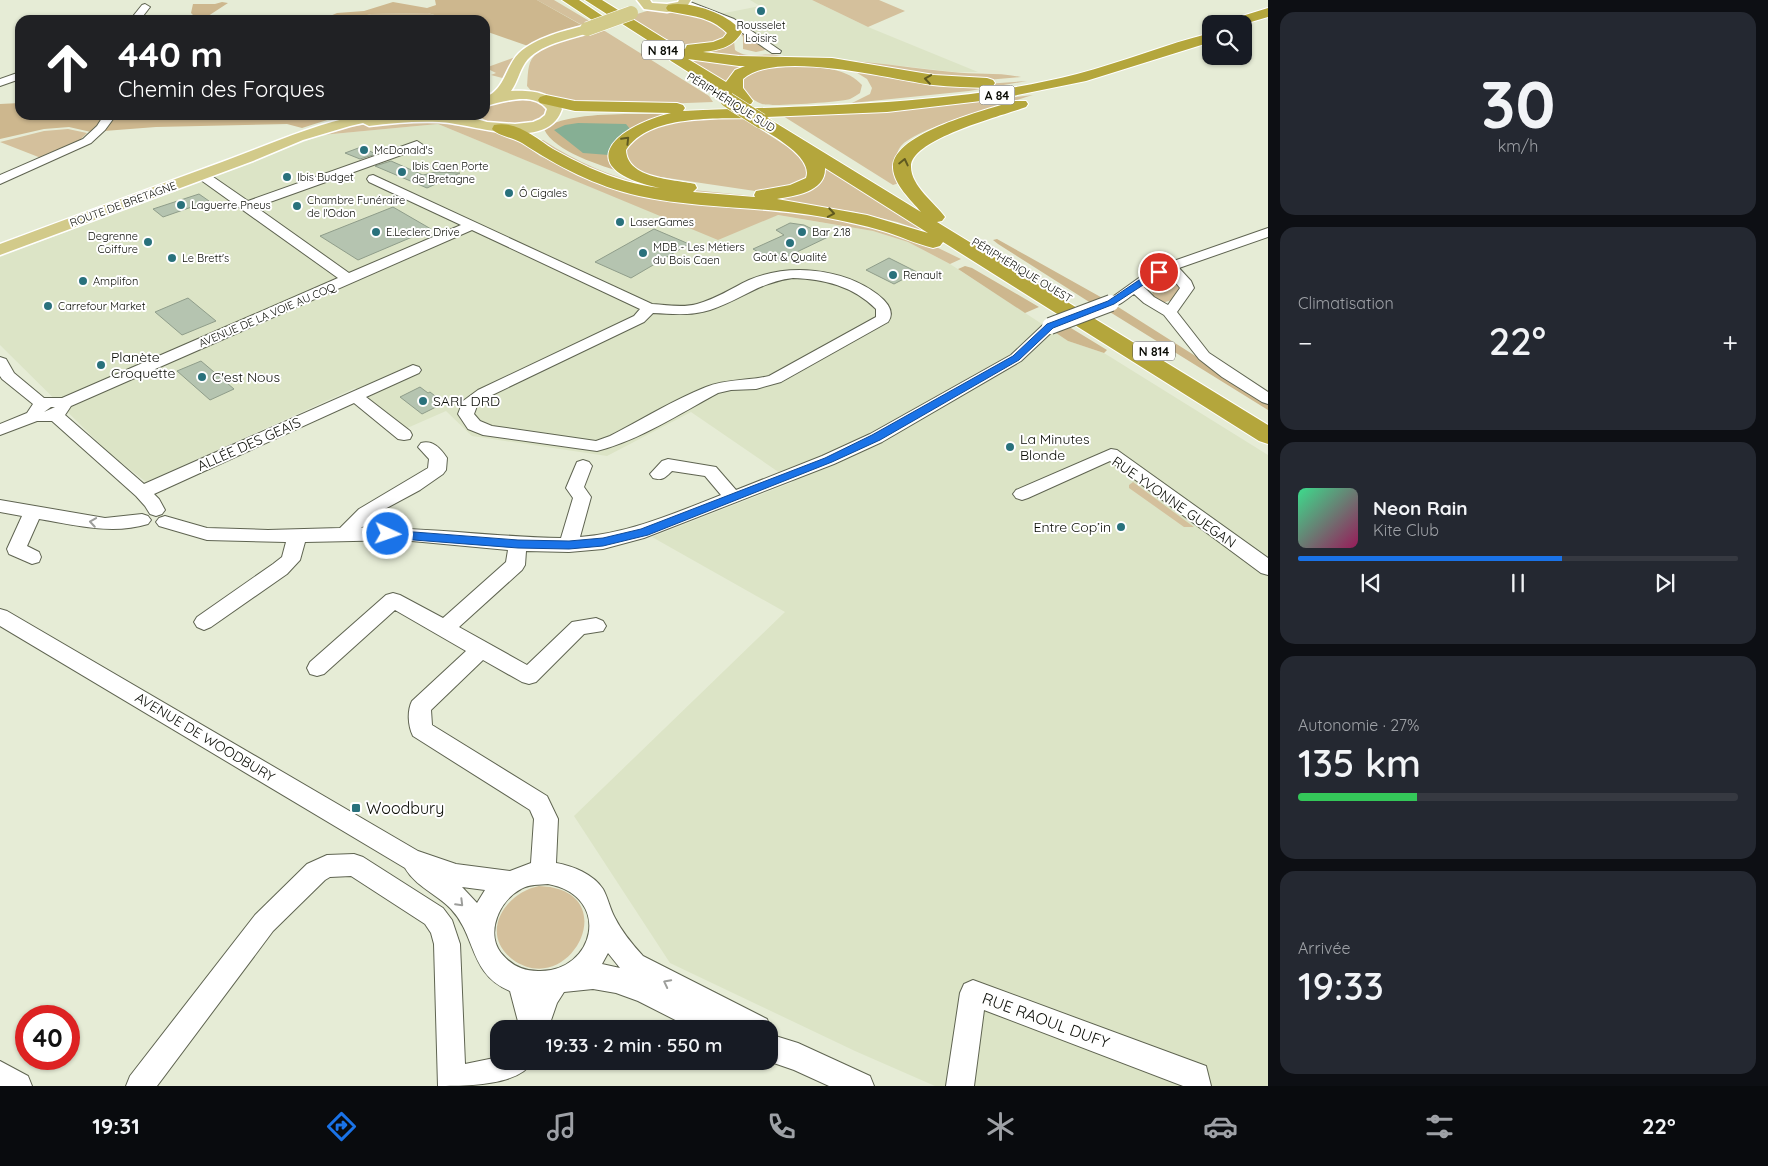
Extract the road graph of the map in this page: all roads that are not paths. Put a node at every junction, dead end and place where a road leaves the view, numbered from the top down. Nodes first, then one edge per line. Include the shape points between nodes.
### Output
1 (569, 0) edge
2 (580, 0) edge
3 (592, 0) edge
4 (643, 2) edge
5 (676, 5) edge
6 (1268, 12) edge
7 (632, 13) junction
8 (1252, 17) edge
9 (1268, 18) edge
10 (1252, 23) edge
11 (1202, 33) edge
12 (659, 40) junction
13 (1202, 40) edge
14 (545, 44) junction
15 (1174, 49) junction
16 (776, 51) dead end
17 (1126, 58) junction
18 (15, 77) edge
19 (0, 83) edge
20 (492, 99) edge
21 (541, 99) junction
22 (745, 101) junction
23 (814, 111) junction
24 (773, 116) junction
25 (107, 120) edge
26 (359, 120) edge
27 (387, 120) edge
28 (479, 120) edge
29 (547, 121) junction
30 (500, 129) junction
31 (792, 141) junction
32 (417, 145) dead end
33 (246, 158) junction
34 (202, 175) junction
35 (372, 178) dead end
36 (0, 180) edge
37 (688, 188) junction
38 (247, 206) junction
39 (934, 217) junction
40 (472, 226) junction
41 (1268, 232) edge
42 (0, 250) edge
43 (984, 260) junction
44 (1170, 267) junction
45 (348, 279) junction
46 (1135, 287) junction
47 (649, 308) junction
48 (1170, 312) junction
49 (0, 362) edge
50 (413, 370) dead end
51 (355, 396) junction
52 (1268, 399) edge
53 (49, 410) junction
54 (1268, 420) edge
55 (0, 430) edge
56 (404, 435) dead end
57 (1268, 436) edge
58 (427, 447) dead end
59 (583, 466) dead end
60 (659, 474) dead end
61 (142, 492) junction
62 (1022, 494) dead end
63 (732, 497) junction
64 (0, 506) edge
65 (32, 513) junction
66 (154, 518) junction
67 (346, 534) junction
68 (298, 535) junction
69 (518, 544) junction
70 (569, 545) junction
71 (32, 557) dead end
72 (1268, 568) edge
73 (0, 616) edge
74 (204, 622) dead end
75 (596, 626) dead end
76 (444, 629) junction
77 (480, 650) junction
78 (317, 668) dead end
79 (410, 859) junction
80 (543, 872) junction
81 (510, 882) junction
82 (602, 921) junction
83 (482, 937) junction
84 (447, 944) joint
85 (561, 981) junction
86 (521, 982) junction
87 (532, 1020) edge
88 (537, 1020) edge
89 (704, 1020) edge
90 (740, 1020) edge
91 (778, 1043) edge
92 (778, 1051) edge
93 (798, 1057) junction
94 (504, 1070) edge
95 (0, 1075) edge
96 (451, 1083) edge
97 (18, 1086) edge
98 (140, 1086) edge
99 (860, 1086) edge
100 (960, 1086) edge
101 (1197, 1086) edge

1 - 24 highway, PÉRIPHÉRIQUE SUD / N 814, bridge via 728,100
2 - 22 highway, PÉRIPHÉRIQUE SUD / N 814
3 - 12 highway
4 - 5 main road
4 - 7 main road
5 - 7 main road
5 - 12 highway via 712,17 735,32 727,42 703,48
5 - 16 street via 731,22
6 - 8 highway
7 - 14 main road, bridge
9 - 10 highway
11 - 17 highway, A 84
17 -> 12 highway via 1023,80 964,83 832,63 709,59 676,51
13 - 15 highway, A 84
14 - 20 main road via 520,60 507,90
14 - 21 main road via 524,64 524,86
15 - 23 highway, A 84 via 1080,78 998,94 904,106
39 -> 15 highway via 903,175 903,160 919,141 940,131 1129,68
17 - 24 highway, A 84 via 1057,78 969,94
18 - 19 street
20 - 21 main road via 518,95
21 - 24 highway, A 84 via 564,105
21 - 29 main road via 555,110 554,116
22 - 24 highway, PÉRIPHÉRIQUE SUD / N 814
22 - 24 highway via 734,81 741,73 764,66 834,67 859,76 866,89 860,97 850,101
23 - 29 highway, A 84 via 575,114
37 -> 23 highway via 648,179 625,169 616,154 623,141 648,125 678,116
24 - 31 highway, PÉRIPHÉRIQUE SUD / N 814
24 - 39 highway, PÉRIPHÉRIQUE OUEST / N 814
25 - 36 street via 87,141
26 - 33 main road, ROUTE DE BRETAGNE via 326,126
27 - 33 main road, ROUTE DE BRETAGNE via 324,131
28 - 30 main road, ROUTE DE BRETAGNE
29 - 30 main road, ROUTE DE BRETAGNE via 528,128
29 - 37 highway via 540,128 540,133 568,153 642,182
30 -> 43 highway via 521,134 560,160 631,188 678,196 782,205 857,218
31 - 37 highway via 816,166 815,178 804,187 766,195
31 - 43 highway, PÉRIPHÉRIQUE OUEST / N 814
32 - 38 street
33 - 34 main road, ROUTE DE BRETAGNE
34 - 38 street
34 - 42 main road, ROUTE DE BRETAGNE
35 - 40 street
38 - 45 street
39 - 54 highway, PÉRIPHÉRIQUE OUEST / N 814
40 - 45 street, AVENUE DE LA VOIE AU COQ
40 - 47 street
41 - 44 street
43 - 57 highway, PÉRIPHÉRIQUE OUEST / N 814
44 - 46 street
44 - 48 street via 1187,288
45 - 53 street, AVENUE DE LA VOIE AU COQ
46 - 48 street
46 - 63 street, bridge via 1111,302 1050,326 1016,358 876,438
47 - 47 street via 639,319 484,393 469,404 466,414 474,425 489,431 597,446 616,440 712,390 775,379 883,319 883,308 876,299 848,283 824,276 776,276 696,309
48 - 52 street via 1204,356
49 - 53 street via 8,376
50 - 51 street, ALLÉE DES GEAIS
51 - 56 street
51 - 61 street, ALLÉE DES GEAIS
53 - 55 street, AVENUE DE LA VOIE AU COQ
53 - 61 street
58 - 67 street via 438,458 437,470 426,480 381,503 354,522
59 - 70 street via 575,488 582,498
60 - 63 street via 668,465 710,470
61 - 66 street via 153,503
62 - 72 street, RUE YVONNE GUEGAN via 1110,454
63 - 70 street via 644,532 603,542
64 - 65 street
66 -> 65 street via 105,524
65 - 71 street via 16,550
66 - 68 street via 207,534
67 - 68 street
67 - 69 street via 401,534
68 - 74 street via 290,560
69 - 70 street
69 - 76 street via 514,565
73 - 79 street, AVENUE DE WOODBURY
75 - 77 street via 579,627 530,676
76 - 77 street
76 - 78 street via 393,600
77 - 80 street via 420,707 421,730 539,802 546,819
79 - 81 street, AVENUE DE WOODBURY via 456,875
79 -> 83 street, AVENUE DE WOODBURY via 460,902
80 - 81 street, AVENUE DE WOODBURY
80 - 82 street, AVENUE DE WOODBURY via 571,877 583,885 596,901
81 - 83 street, AVENUE DE WOODBURY via 488,906
82 - 85 street via 601,935 593,954 579,970
90 -> 82 street, AVENUE DE WOODBURY via 634,965
83 - 86 street, AVENUE DE WOODBURY via 484,949 498,970
84 - 96 street
84 - 98 street via 443,928 434,916 354,865 327,866 316,872 264,923
85 - 86 street, AVENUE DE WOODBURY via 538,985
85 - 88 street via 547,996
85 - 89 street, AVENUE DE WOODBURY via 600,977 619,981
86 - 87 street
91 - 93 street
92 - 93 street
93 - 99 street
94 - 96 street
95 - 97 street
100 - 101 street, RUE RAOUL DUFY via 973,993 1196,1076

